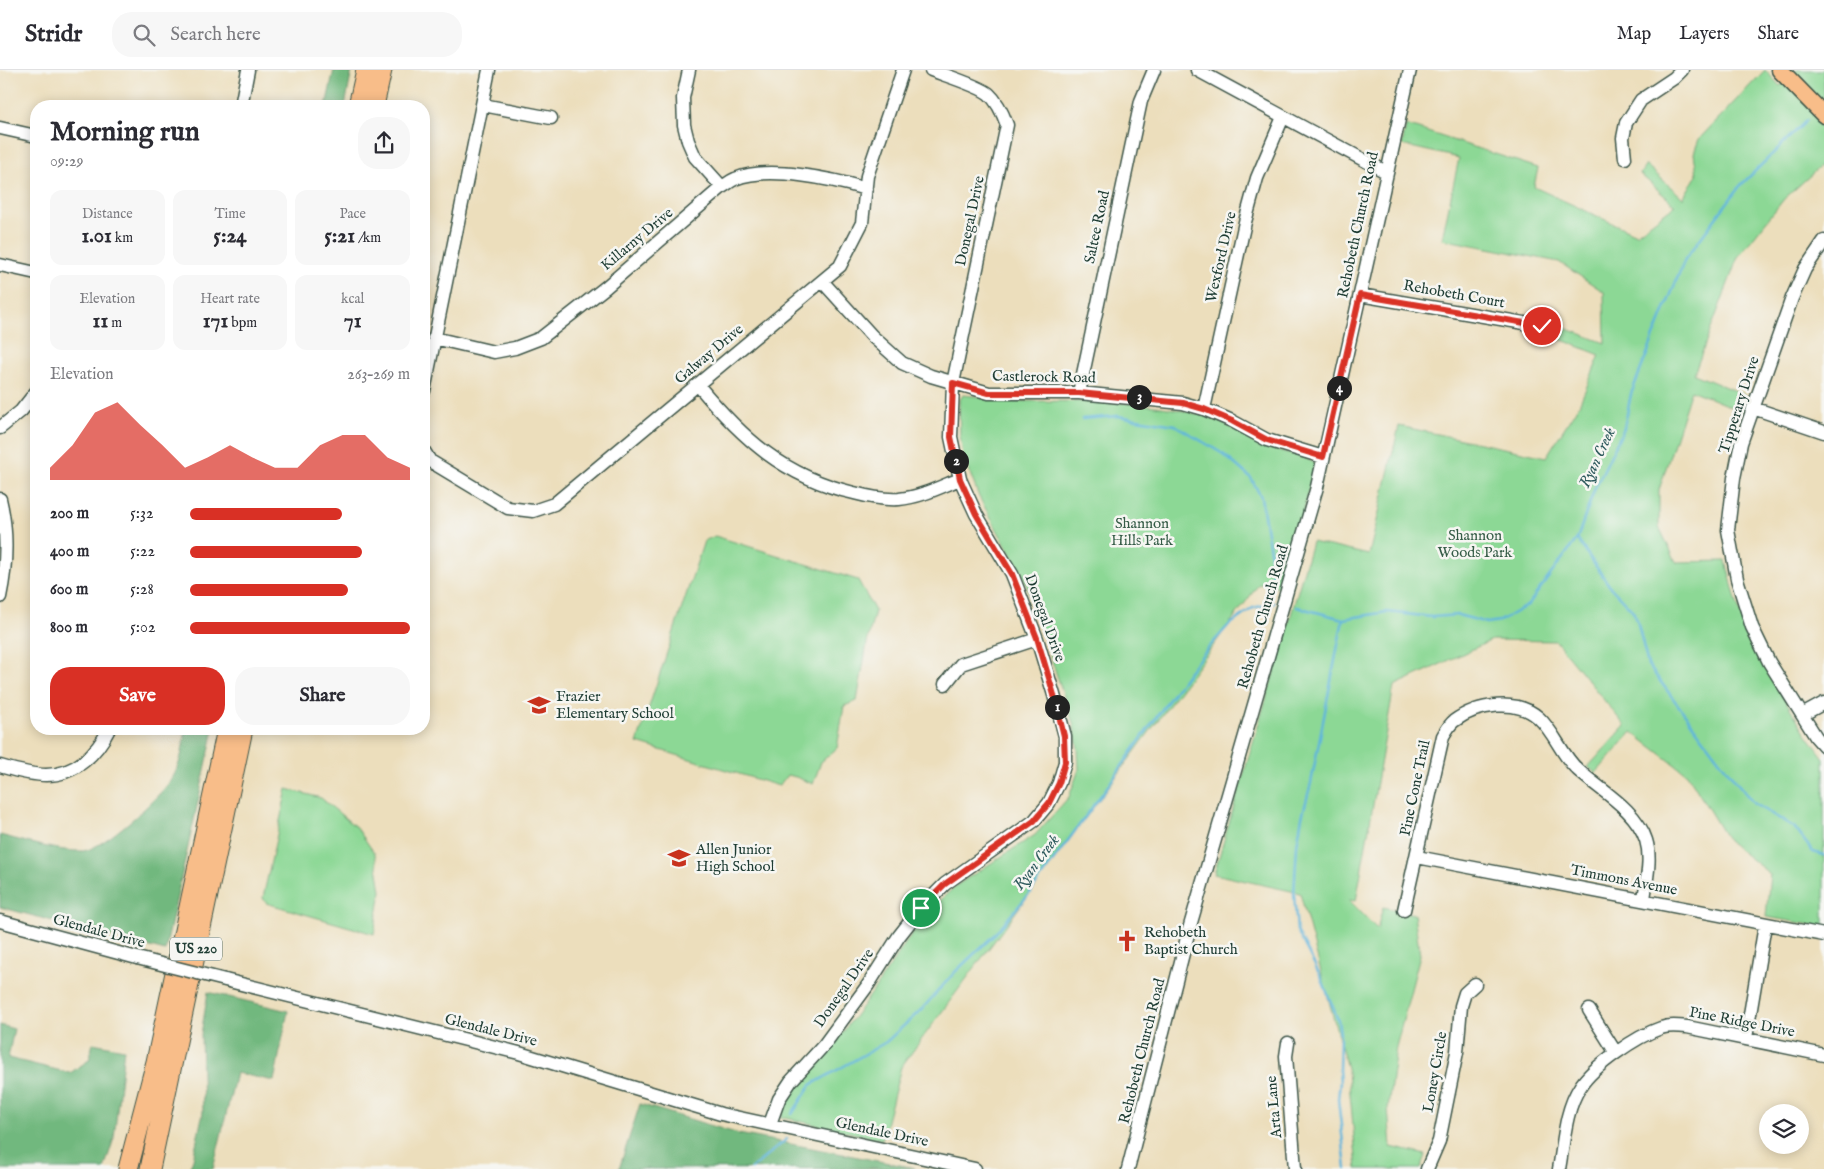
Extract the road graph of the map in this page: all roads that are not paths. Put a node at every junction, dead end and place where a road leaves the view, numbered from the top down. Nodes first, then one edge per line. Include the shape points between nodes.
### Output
1 (248, 70) edge
2 (366, 70) edge
3 (382, 70) edge
4 (489, 70) edge
5 (689, 70) edge
6 (904, 70) edge
7 (931, 70) edge
8 (1154, 70) edge
9 (1197, 70) edge
10 (1410, 70) edge
11 (1682, 70) edge
12 (1782, 71) edge
13 (242, 100) edge
14 (359, 100) edge
15 (375, 100) edge
16 (483, 104) junction
17 (1824, 116) edge
18 (1283, 117) junction
19 (552, 118) dead end
20 (0, 128) edge
21 (30, 135) edge
22 (1625, 158) dead end
23 (1386, 172) junction
24 (722, 188) junction
25 (866, 189) junction
26 (1824, 241) edge
27 (0, 265) edge
28 (30, 272) edge
29 (822, 281) junction
30 (1360, 295) junction
31 (1542, 326) dead end
32 (434, 338) junction
33 (430, 359) edge
34 (953, 383) junction
35 (698, 384) junction
36 (1079, 393) junction
37 (30, 400) edge
38 (1753, 408) junction
39 (1204, 409) junction
40 (0, 428) edge
41 (1824, 432) edge
42 (1323, 457) junction
43 (430, 461) edge
44 (960, 479) junction
45 (0, 499) edge
46 (0, 597) edge
47 (1037, 638) junction
48 (945, 684) dead end
49 (1824, 704) edge
50 (1802, 715) junction
51 (106, 735) edge
52 (226, 735) edge
53 (241, 735) edge
54 (1824, 746) edge
55 (0, 766) edge
56 (1417, 857) junction
57 (1644, 900) junction
58 (1404, 910) dead end
59 (0, 921) edge
60 (1765, 925) junction
61 (1824, 935) edge
62 (1475, 984) dead end
63 (1589, 1010) dead end
64 (1746, 1038) junction
65 (1288, 1043) dead end
66 (1616, 1053) junction
67 (1824, 1055) edge
68 (770, 1124) junction
69 (134, 1146) junction
70 (121, 1169) edge
71 (128, 1169) edge
72 (150, 1169) edge
73 (975, 1169) edge
74 (1128, 1169) edge
75 (1295, 1169) edge
76 (1427, 1169) edge
77 (1559, 1169) edge

1 - 13 street
2 - 14 highway
3 - 15 highway
4 - 16 street
5 - 24 street via 683,98 688,141 695,157
6 - 25 street, Galway Drive via 867,176
7 - 34 street, Donegal Drive via 989,94 1007,125
8 - 36 street, Saltee Road via 1141,101
9 - 18 street
10 - 23 street, Rehobeth Church Road
11 - 22 street via 1641,100 1626,123 1623,138
12 - 17 main road
16 - 19 street
16 - 32 street
18 - 23 street
18 - 39 street, Wexford Drive via 1257,178 1245,222
20 - 21 street
23 - 30 street, Rehobeth Church Road
24 - 25 street, Killarny Drive via 735,179 760,173 807,175
24 - 32 street, Killarny Drive via 541,338 494,352
25 - 29 street, Galway Drive via 862,223 857,235 840,266
26 - 38 street, Tipperary Drive via 1792,298
27 - 28 street
29 - 34 street, Castlerock Road via 872,336 902,363
29 - 35 street, Galway Drive
30 - 31 street, Rehobeth Court
30 - 42 street, Rehobeth Church Road
32 - 33 street
34 - 36 street, Castlerock Road via 989,393
34 - 44 street, Donegal Drive via 951,437
35 - 43 street, Galway Drive via 554,504 533,511 508,508
35 - 44 street via 754,445 788,468 835,489 875,499 899,499
36 - 39 street, Castlerock Road via 1183,403
37 - 40 street
38 - 41 street
38 - 50 street, Tipperary Drive via 1740,443 1728,530 1737,579 1752,627 1769,662
39 - 42 street, Castlerock Road via 1267,440
42 - 74 street, Rehobeth Church Road via 1270,654 1190,928
44 - 47 street, Donegal Drive via 976,514 1012,574
45 - 46 street via 6,547
47 - 48 street via 960,664
47 - 68 street, Donegal Drive via 1064,736 1065,762 1049,803 1034,821 945,884 921,908 824,1045 779,1098
49 - 50 street
50 - 54 street, Tipperary Drive
51 - 55 street via 93,754 66,772 47,775
52 - 69 highway, US 220 via 156,1062
53 - 72 highway, US 220
56 - 57 street, Timmons Avenue
56 - 57 street, Pine Cone Trail via 1443,736 1453,721 1472,711 1496,706 1521,708 1539,718 1576,768 1622,804 1635,821 1646,839 1649,859
56 - 58 street, Pine Cone Trail
57 - 60 street, Timmons Avenue
59 - 68 street, Glendale Drive, bridge via 519,1053 685,1104
60 - 61 street, Timmons Avenue
60 - 64 street
62 - 76 street, Loney Circle via 1465,993 1461,1006 1456,1061 1439,1140
63 - 66 street
64 - 66 street, Pine Ridge Drive via 1672,1026 1644,1036
64 - 67 street, Pine Ridge Drive
65 - 75 street, Arta Lane via 1286,1056
66 - 77 street, Pine Ridge Drive via 1590,1073 1579,1088 1570,1110
68 - 73 street, Glendale Drive
69 - 70 highway
69 - 71 highway, US 220

